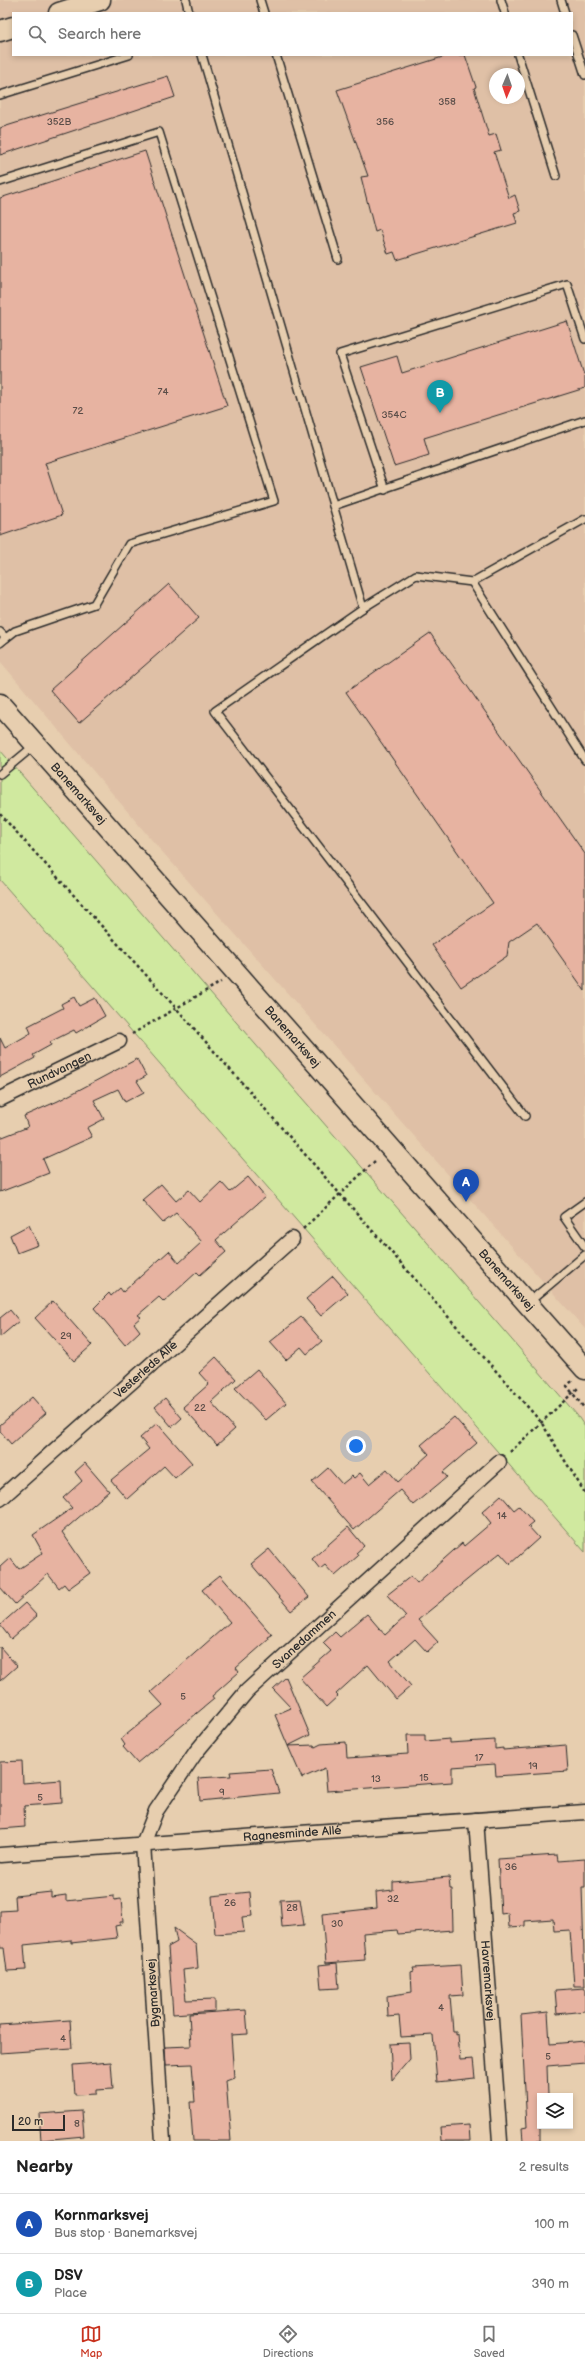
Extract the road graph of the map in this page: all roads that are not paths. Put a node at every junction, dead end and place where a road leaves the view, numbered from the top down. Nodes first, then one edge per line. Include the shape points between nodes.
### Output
1 (100, 0) edge
2 (186, 0) edge
3 (260, 0) edge
4 (501, 0) edge
5 (561, 0) edge
6 (62, 12) edge
7 (189, 12) edge
8 (264, 12) edge
9 (505, 12) edge
10 (565, 12) edge
11 (12, 27) edge
12 (0, 31) edge
13 (573, 38) edge
14 (126, 56) edge
15 (202, 56) edge
16 (276, 56) edge
17 (518, 56) edge
18 (585, 75) edge
19 (0, 95) edge
20 (556, 176) dead end
21 (0, 182) edge
22 (338, 259) dead end
23 (585, 339) edge
24 (585, 420) edge
25 (385, 490) junction
26 (333, 506) junction
27 (585, 519) edge
28 (472, 582) junction
29 (363, 608) junction
30 (0, 632) edge
31 (3, 641) edge
32 (0, 704) edge
33 (35, 745) junction
34 (585, 760) edge
35 (0, 774) edge
36 (119, 1041) road end
37 (0, 1099) edge
38 (525, 1116) dead end
39 (585, 1202) edge
40 (292, 1239) road end
41 (585, 1247) edge
42 (585, 1255) edge
43 (527, 1304) junction
44 (580, 1378) edge
45 (499, 1462) road end
46 (0, 1500) edge
47 (585, 1812) edge
48 (476, 1820) junction
49 (143, 1844) junction
50 (0, 1855) edge
51 (163, 2141) edge
52 (500, 2141) edge

1 - 6 street
2 - 7 lane
3 - 8 lane
4 - 9 lane
5 - 10 lane
11 - 12 street
13 - 18 lane
14 - 19 lane
15 - 26 lane
16 - 22 lane
17 - 20 lane
21 - 31 lane via 159,132 274,501 129,544 94,604 15,630
23 - 25 lane via 567,284 340,354
24 - 25 lane
25 - 26 lane
26 - 29 lane
27 - 28 lane
28 - 29 lane via 416,575
28 - 34 lane
29 - 38 lane via 215,711
30 - 31 lane
32 - 33 street, Banemarksvej
33 - 35 lane
33 - 43 street, Banemarksvej
36 - 37 street, Rundvangen
39 - 41 lane via 564,1217
40 - 46 street, Vesterleds Allé
42 - 43 lane
43 - 44 street, Banemarksvej
45 - 49 street, Svanedammen via 247,1691 196,1752 156,1811
47 - 48 street, Ragnesminde Allé
48 - 49 street, Ragnesminde Allé
48 - 52 street, Havremarksvej
49 - 50 street, Ragnesminde Allé
49 - 51 street, Bygmarksvej

